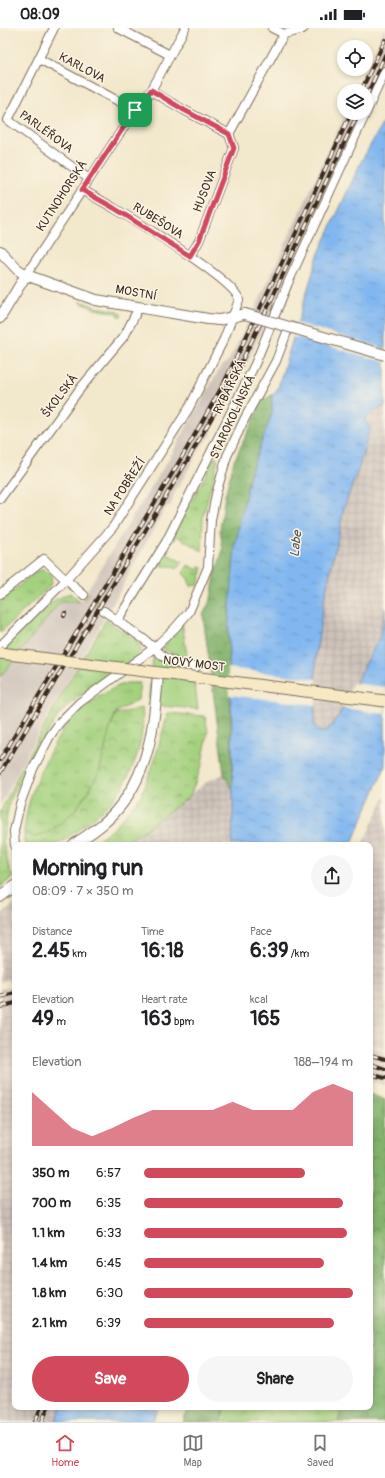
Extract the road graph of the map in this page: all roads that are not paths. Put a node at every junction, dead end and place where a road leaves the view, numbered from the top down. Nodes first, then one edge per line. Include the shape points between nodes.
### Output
1 (54, 28) edge
2 (118, 28) edge
3 (185, 28) edge
4 (272, 28) edge
5 (304, 28) edge
6 (284, 34) junction
7 (170, 55) junction
8 (38, 59) junction
9 (385, 72) edge
10 (151, 90) junction
11 (373, 98) edge
12 (135, 110) junction
13 (363, 120) edge
14 (229, 134) junction
15 (89, 179) junction
16 (82, 190) junction
17 (0, 251) edge
18 (190, 256) junction
19 (26, 275) junction
20 (139, 307) junction
21 (233, 316) junction
22 (0, 318) edge
23 (287, 332) junction
24 (385, 355) edge
25 (0, 499) edge
26 (66, 580) junction
27 (0, 594) edge
28 (84, 595) tunnel mouth
29 (104, 611) tunnel mouth
30 (117, 621) junction
31 (0, 646) edge
32 (154, 648) junction
33 (0, 653) edge
34 (196, 667) dead end
35 (158, 673) junction
36 (385, 700) edge
37 (15, 842) edge
38 (77, 842) edge
39 (12, 888) edge
40 (0, 897) edge

1 - 8 street
2 - 7 street
3 - 7 street, KUTNOHORSKÁ
4 - 6 street
5 - 6 street
6 - 14 street
7 - 10 street, KUTNOHORSKÁ
8 - 12 street, KARLOVA
8 - 15 street, PARLÉŘOVA via 8,120
9 - 11 street, RYBÁŘSKÁ
10 - 12 street, KUTNOHORSKÁ
10 - 14 street
12 - 15 street, KUTNOHORSKÁ
13 - 30 street, RYBÁŘSKÁ via 288,283 255,364 166,542
14 - 18 street, HUSOVA via 234,148 199,241
15 - 16 street, KUTNOHORSKÁ
16 - 18 street, RUBEŠOVA
16 - 19 street, KUTNOHORSKÁ
17 - 19 street, MOSTNÍ
18 - 21 street, RUBEŠOVA via 238,296
19 - 20 street, MOSTNÍ via 96,300
19 - 22 street, KUTNOHORSKÁ
20 - 21 street, MOSTNÍ via 208,320
20 - 25 street, ŠKOLSKÁ via 125,335 79,390
21 - 23 street, MOSTNÍ, bridge via 245,314
21 - 26 street, NA POBŘEŽÍ via 198,393 178,426 113,527
23 - 24 street, bridge
23 - 32 street, STAROKOLÍNSKÁ via 276,361 227,456 211,520 208,567 189,612
26 - 27 street via 44,559
26 - 28 street
26 - 31 street, NA POBŘEŽÍ
29 - 30 street
30 - 32 street
32 - 34 street via 174,662
32 - 37 street, STAROKOLÍNSKÁ via 78,703 60,722 33,769 20,804 14,831
33 - 35 main road, NOVÝ MOST, bridge
35 - 36 main road, NOVÝ MOST, bridge
35 - 38 street via 148,752 135,784 115,812
39 - 40 street

